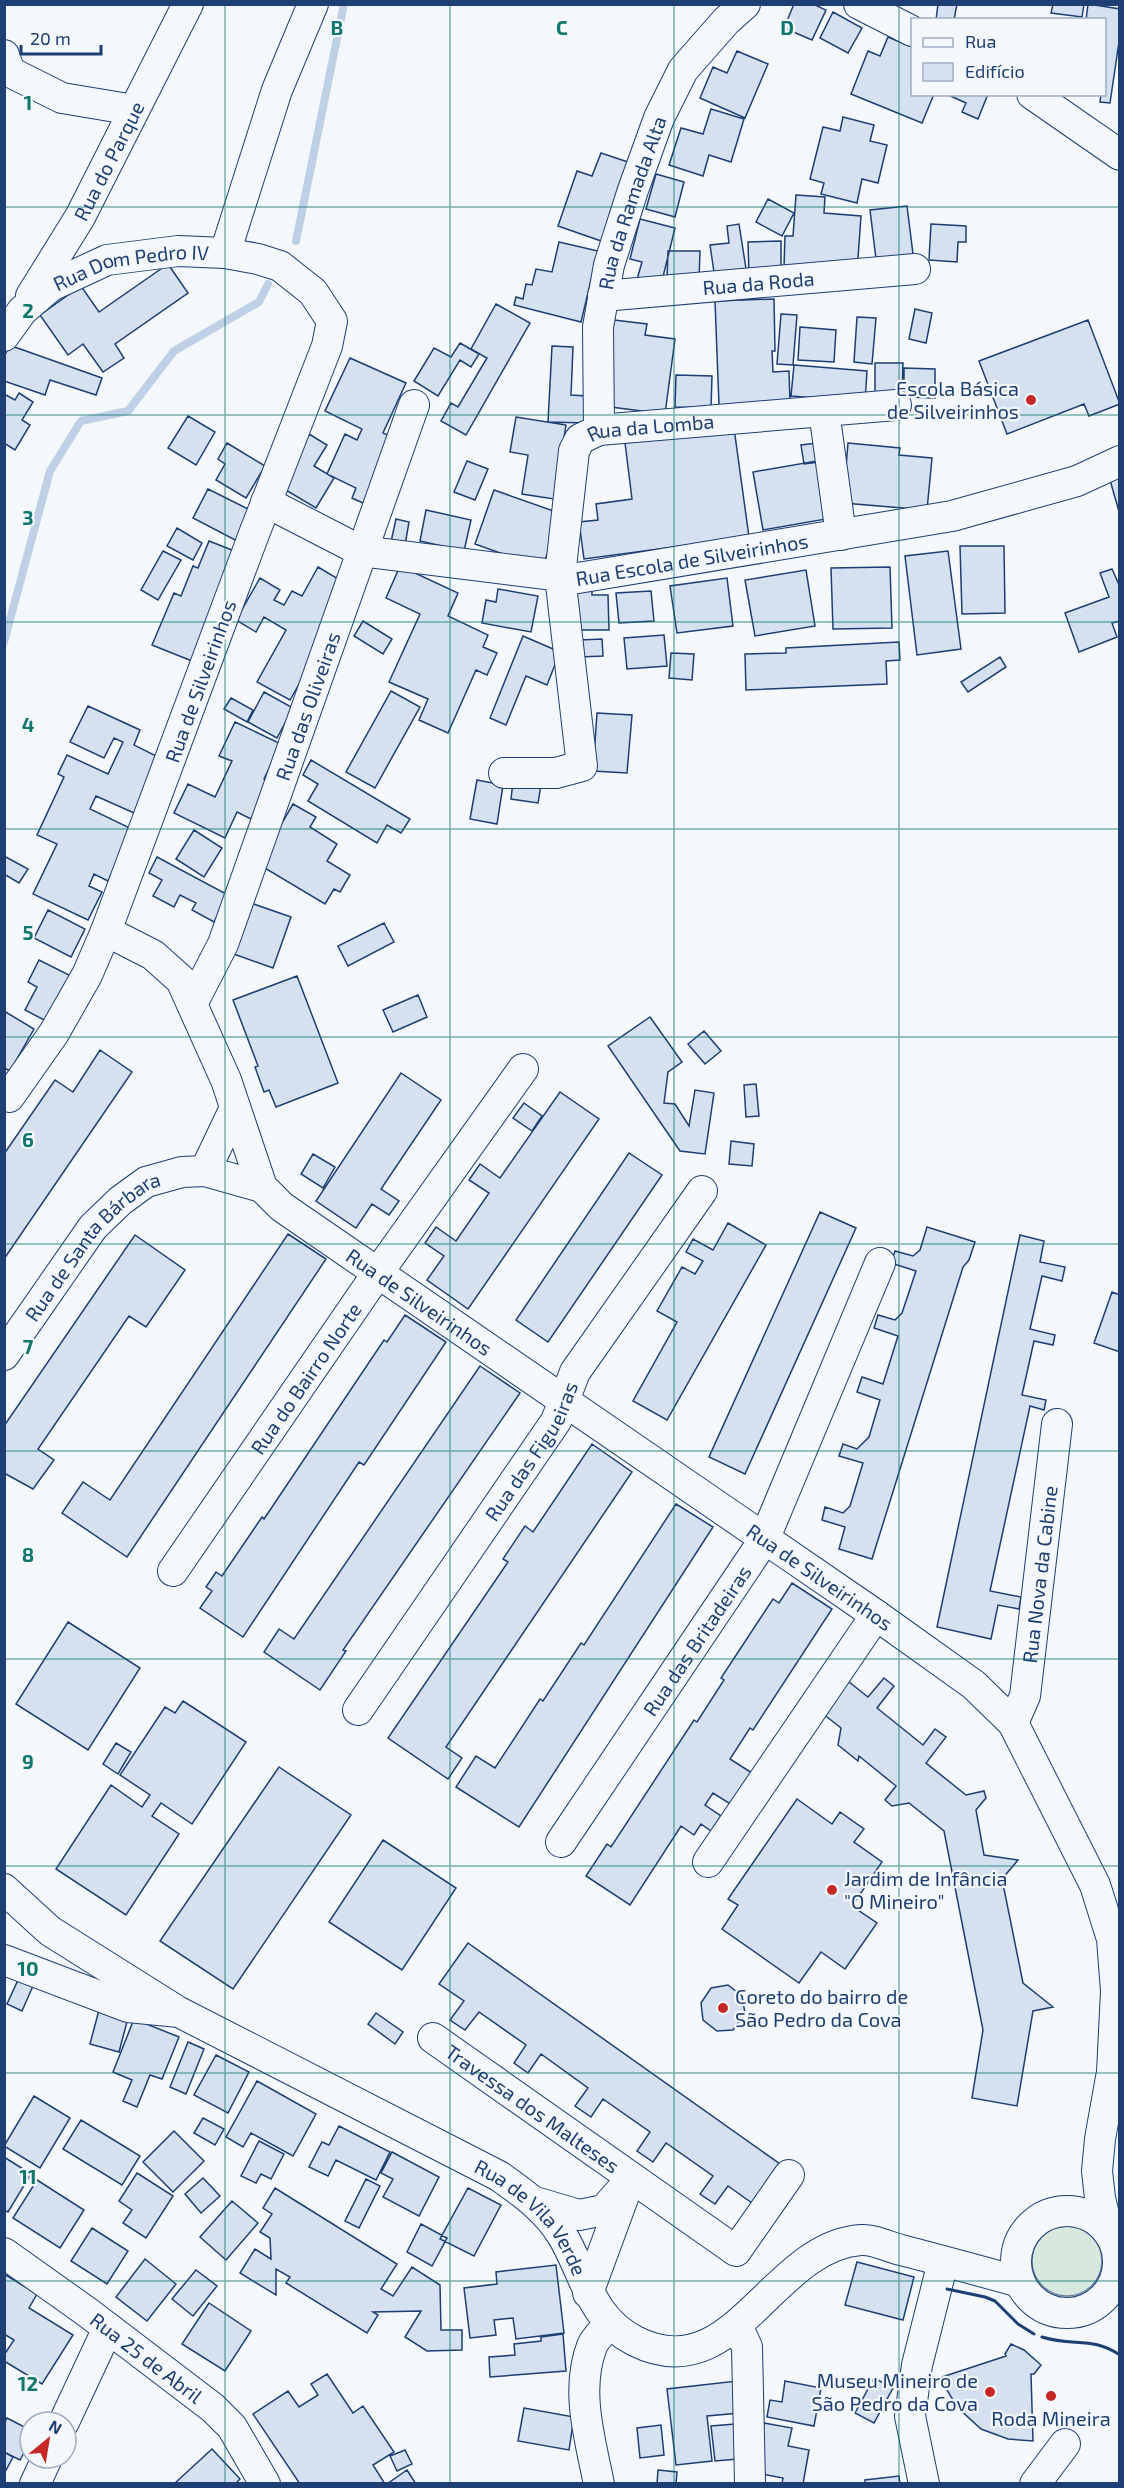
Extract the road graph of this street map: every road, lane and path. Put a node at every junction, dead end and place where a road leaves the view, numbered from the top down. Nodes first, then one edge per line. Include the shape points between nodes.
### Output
1 (188, 4) edge
2 (313, 4) edge
3 (745, 4) edge
4 (859, 4) edge
5 (911, 30) edge
6 (4, 55) edge
7 (1035, 96) edge
8 (134, 110) junction
9 (1119, 155) edge
10 (225, 253) junction
11 (280, 266) joint
12 (915, 269) dead end
13 (603, 296) junction
14 (22, 311) junction
15 (4, 336) edge
16 (414, 405) dead end
17 (896, 405) dead end
18 (824, 411) junction
19 (599, 430) junction
20 (1119, 461) edge
21 (266, 502) junction
22 (841, 535) junction
23 (361, 551) junction
24 (560, 576) junction
25 (504, 773) dead end
26 (106, 931) junction
27 (192, 1004) junction
28 (523, 1069) dead end
29 (9, 1097) dead end
30 (235, 1108) junction
31 (205, 1171) junction
32 (262, 1187) junction
33 (702, 1191) dead end
34 (880, 1263) dead end
35 (377, 1274) junction
36 (4, 1355) edge
37 (564, 1401) junction
38 (1057, 1424) dead end
39 (764, 1540) junction
40 (173, 1571) dead end
41 (876, 1615) junction
42 (357, 1710) dead end
43 (1013, 1723) junction
44 (561, 1842) dead end
45 (708, 1862) dead end
46 (4, 1889) edge
47 (4, 1960) edge
48 (179, 2012) junction
49 (433, 2038) dead end
50 (1100, 2139) junction
51 (789, 2175) dead end
52 (630, 2179) junction
53 (535, 2202) junction
54 (1053, 2212) junction
55 (1108, 2232) junction
56 (4, 2253) edge
57 (943, 2262) junction
58 (1020, 2282) junction
59 (588, 2293) junction
60 (1113, 2298) edge
61 (609, 2324) junction
62 (737, 2325) junction
63 (108, 2328) junction
64 (69, 2410) edge
65 (1065, 2444) dead end
66 (41, 2470) edge
67 (750, 2483) edge
68 (35, 2484) edge
69 (265, 2484) edge
70 (599, 2484) edge
71 (924, 2484) edge
72 (1035, 2484) edge

1 - 8 street, Rua do Parque
2 - 10 street via 277,90
3 - 13 street, Rua da Ramada Alta via 683,70 659,118 609,265
4 - 5 street
6 - 8 street via 10,72 62,99
7 - 9 street
8 - 14 street, Rua do Parque via 80,217
10 - 11 street, Rua Dom Pedro IV
10 - 14 street, Rua Dom Pedro IV via 178,251 107,260 51,286
11 - 21 street, Rua de Silveirinhos via 313,292 332,321 327,346
12 - 13 street, Rua da Roda
13 - 19 street, Rua da Ramada Alta via 598,327
14 - 15 street, Rua Dom Pedro IV
16 - 23 street, Rua das Oliveiras
17 - 18 street, Rua da Lomba
18 - 19 street, Rua da Lomba
18 - 22 street
19 - 24 street, Rua da Lomba via 580,439 574,450
20 - 22 street, Rua Escola de Silveirinhos via 1077,481 952,516
21 - 23 street, Rua Escola de Silveirinhos
21 - 26 street, Rua de Silveirinhos
22 - 24 street, Rua Escola de Silveirinhos via 578,578
23 - 24 street, Rua Escola de Silveirinhos
23 - 27 street, Rua das Oliveiras via 223,944
24 - 25 street, Rua da Lomba via 582,766 556,773
26 - 27 street via 153,955 181,980
26 - 29 street, Rua de Silveirinhos via 87,975 54,1033
27 - 30 street
28 - 35 street, Rua do Bairro Norte
30 - 31 street
30 - 32 street
31 - 32 street, Rua de Santa Bárbara
31 - 36 street, Rua de Santa Bárbara via 183,1172 146,1182 120,1201 93,1227
32 - 35 street, Rua de Silveirinhos via 282,1207
33 - 37 street, Rua das Figueiras via 574,1372
34 - 39 street, Rua das Britadeiras
35 - 37 street, Rua de Silveirinhos
35 - 40 street, Rua do Bairro Norte
37 - 39 street, Rua de Silveirinhos
37 - 42 street, Rua das Figueiras via 556,1421
38 - 43 street, Rua Nova da Cabine via 1025,1696
39 - 41 street, Rua de Silveirinhos
39 - 44 street, Rua das Britadeiras
41 - 43 street, Rua de Silveirinhos via 974,1685
41 - 45 street
43 - 50 street, Rua de Silveirinhos via 1095,1885 1112,1939 1116,1991 1112,2072
46 - 48 street via 50,1931
47 - 48 street, Rua de Vila Verde via 128,2007
48 - 53 street, Rua de Vila Verde via 499,2176
49 - 52 street, Travessa dos Malteses
50 - 54 street, Rua de Silveirinhos via 1075,2195
50 - 55 street, Rua de Silveirinhos via 1097,2171
51 - 52 street, Travessa dos Malteses via 736,2251
52 - 53 street, Travessa dos Malteses via 604,2210 579,2215
52 - 59 street, Travessa dos Malteses
53 - 59 street, Rua de Vila Verde via 562,2235
54 - 55 street via 1072,2211 1089,2216
54 - 58 street via 1026,2230 1017,2249
55 - 60 street via 1118,2263
56 - 63 street, Rua 25 de Abril
57 - 58 street, Rua de Vila Verde
57 - 62 street, Rua de Vila Verde via 862,2240 823,2250 790,2272
57 - 71 street via 917,2366 910,2416
58 - 60 street via 1036,2303 1055,2312 1073,2313
59 - 61 street, Rua de Vila Verde
61 - 62 street, Rua de Vila Verde via 636,2342 669,2351 705,2347
61 - 70 street via 593,2344 586,2368 584,2404
62 - 67 street via 747,2347
63 - 64 street
63 - 69 street, Rua 25 de Abril via 213,2408 232,2427
65 - 72 street
66 - 68 street

